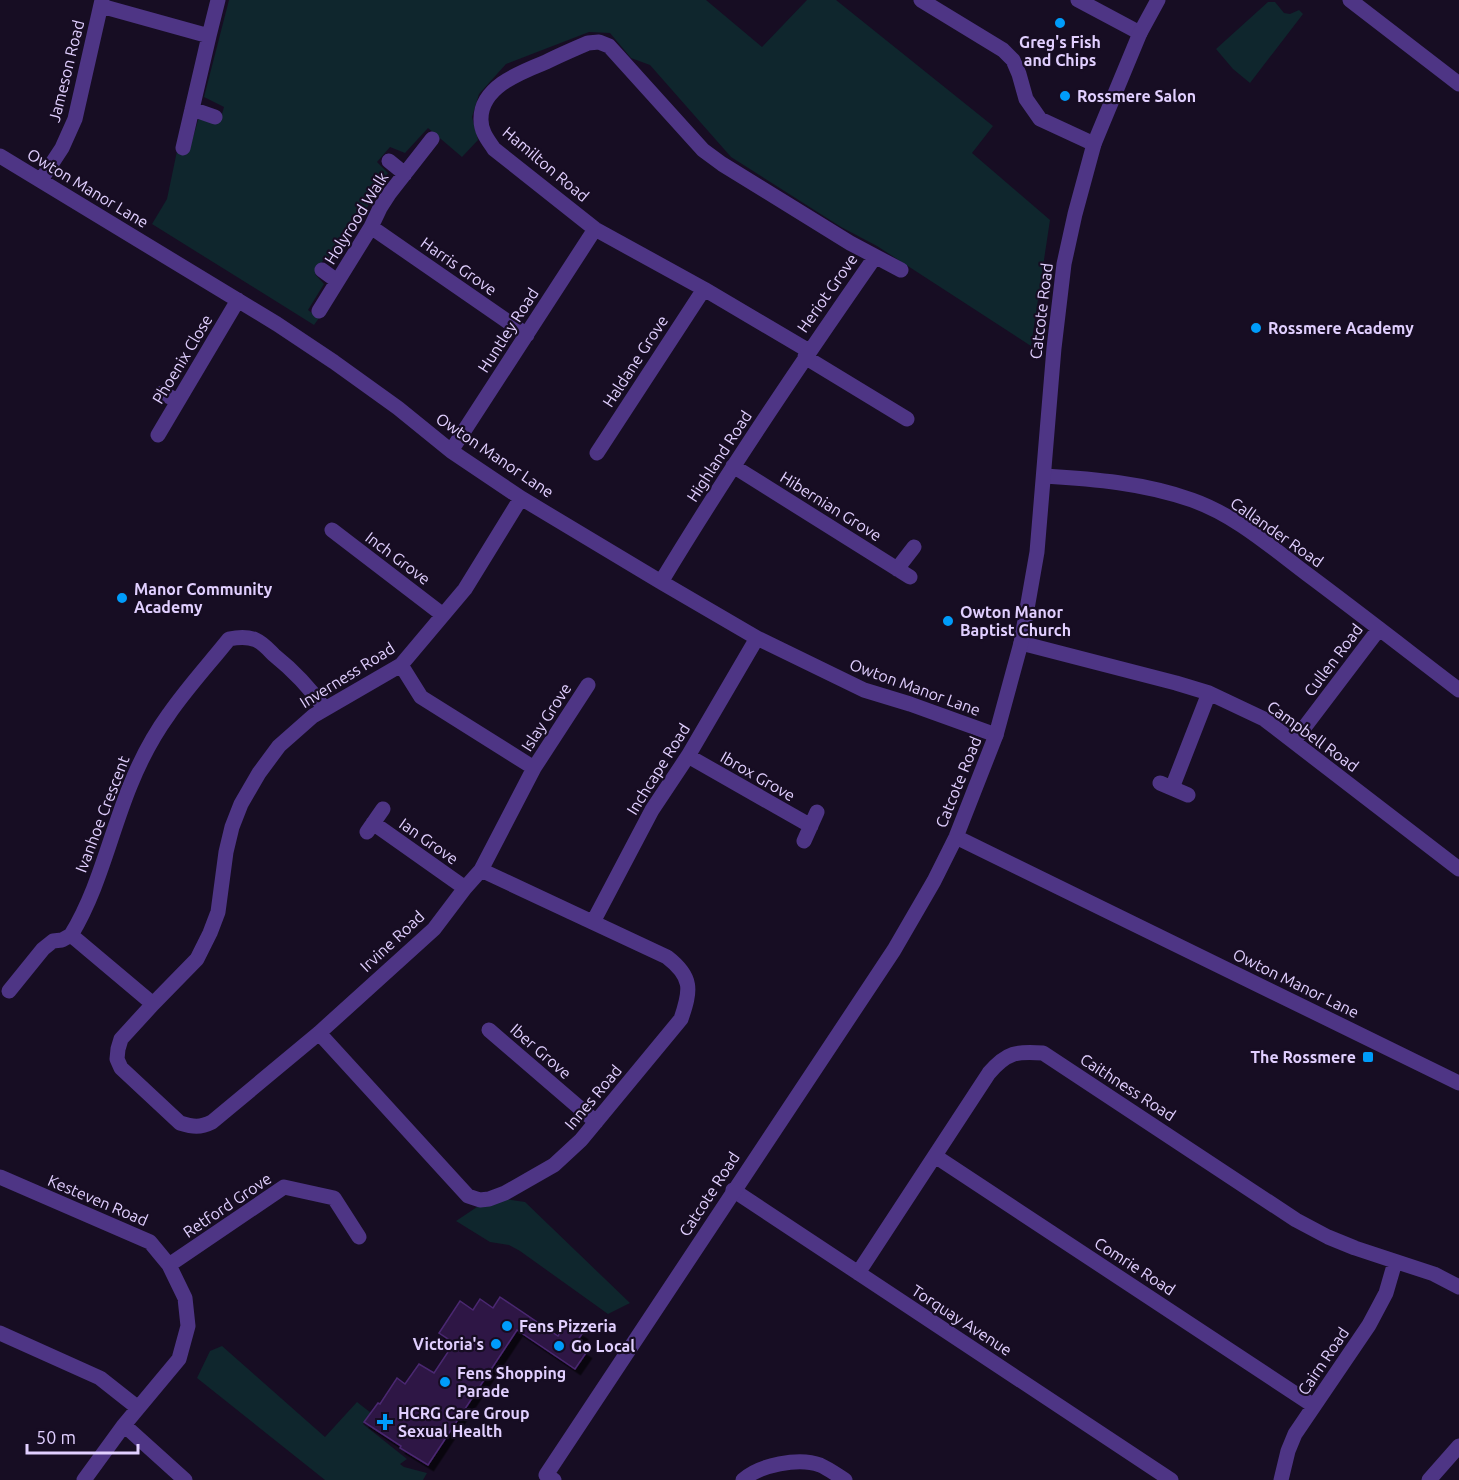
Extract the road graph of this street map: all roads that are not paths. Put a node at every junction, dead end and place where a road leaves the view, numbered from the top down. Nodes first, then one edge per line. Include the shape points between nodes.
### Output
1 (218, 0) edge
2 (921, 0) edge
3 (1078, 0) edge
4 (1158, 0) edge
5 (1350, 0) edge
6 (101, 3) edge
7 (1140, 33) junction
8 (209, 36) junction
9 (1459, 84) edge
10 (192, 109) junction
11 (215, 117) dead end
12 (432, 139) dead end
13 (1094, 144) junction
14 (183, 147) dead end
15 (0, 156) edge
16 (389, 162) dead end
17 (405, 174) junction
18 (41, 180) junction
19 (371, 227) junction
20 (595, 229) junction
21 (875, 257) junction
22 (322, 270) dead end
23 (901, 270) dead end
24 (338, 281) junction
25 (704, 289) junction
26 (238, 300) junction
27 (319, 311) dead end
28 (527, 335) junction
29 (807, 354) junction
30 (162, 393) dead end
31 (178, 401) junction
32 (907, 419) dead end
33 (158, 435) dead end
34 (451, 451) junction
35 (597, 453) dead end
36 (733, 466) junction
37 (1044, 476) junction
38 (521, 498) junction
39 (332, 530) dead end
40 (914, 547) dead end
41 (662, 582) junction
42 (444, 615) junction
43 (1379, 629) junction
44 (757, 638) junction
45 (1021, 643) junction
46 (401, 666) junction
47 (588, 685) dead end
48 (1459, 690) edge
49 (1209, 693) junction
50 (324, 710) junction
51 (996, 735) junction
52 (1294, 741) junction
53 (688, 756) junction
54 (534, 768) junction
55 (1188, 795) dead end
56 (383, 809) dead end
57 (817, 812) dead end
58 (811, 826) junction
59 (956, 837) junction
60 (804, 841) dead end
61 (1459, 869) edge
62 (481, 870) junction
63 (465, 888) junction
64 (593, 922) junction
65 (71, 934) junction
66 (9, 992) dead end
67 (153, 1004) junction
68 (489, 1030) dead end
69 (319, 1033) junction
70 (121, 1039) joint
71 (1459, 1083) edge
72 (596, 1122) junction
73 (935, 1156) junction
74 (0, 1177) edge
75 (733, 1190) junction
76 (358, 1237) dead end
77 (1395, 1263) junction
78 (169, 1265) junction
79 (858, 1273) junction
80 (1459, 1287) edge
81 (0, 1333) edge
82 (1314, 1406) junction
83 (138, 1408) junction
84 (124, 1425) junction
85 (1459, 1446) edge
86 (547, 1478) edge
87 (84, 1480) edge
88 (185, 1480) edge
89 (742, 1480) edge
90 (845, 1480) edge
91 (1172, 1480) edge
92 (1281, 1480) edge
93 (1430, 1480) edge

1 - 8 street
2 - 13 street via 1003,50 1012,60 1026,99 1040,119
3 - 7 street
4 - 7 street, Catcote Road
5 - 9 street
6 - 8 street
6 - 18 street, Jameson Road via 75,119
7 - 13 street, Catcote Road
8 - 10 street
10 - 11 street
10 - 14 street
12 - 17 street, Holyrood Walk
13 - 37 street, Catcote Road via 1064,264
15 - 18 street, Owton Manor Lane
16 - 17 street, Holyrood Walk
17 - 19 street, Holyrood Walk
18 - 26 street, Owton Manor Lane
19 - 24 street, Holyrood Walk
19 - 28 street, Harris Grove
20 - 21 street, Hamilton Road via 494,149 481,122 489,97 513,76 588,43 599,42 609,46 703,150
20 - 25 street, Hamilton Road
20 - 28 street, Huntley Road
21 - 23 street, Hamilton Road
21 - 29 street, Heriot Grove
22 - 24 street, Holyrood Walk
24 - 27 street, Holyrood Walk
25 - 29 street, Hamilton Road
25 - 35 street, Haldane Grove
26 - 31 street, Phoenix Close
26 - 34 street, Owton Manor Lane via 334,362
28 - 34 street, Huntley Road
29 - 32 street
29 - 36 street, Highland Road
30 - 31 street
31 - 33 street, Phoenix Close
34 - 38 street, Owton Manor Lane
36 - 40 street, Hibernian Grove via 903,573
36 - 41 street, Highland Road
37 - 43 street, Callander Road via 1130,484 1193,501 1266,542
37 - 45 street, Catcote Road via 1037,552
38 - 41 street, Owton Manor Lane
38 - 42 street, Inverness Road via 465,589
39 - 42 street, Inch Grove
41 - 44 street, Owton Manor Lane
42 - 46 street, Inverness Road
43 - 48 street, Callander Road
43 - 52 street, Cullen Road
44 - 51 street, Owton Manor Lane via 864,690
44 - 53 street, Inchcape Road
45 - 49 street, Campbell Road
45 - 51 street, Catcote Road
46 - 50 street, Inverness Road
46 - 54 street via 421,697
47 - 54 street, Islay Grove
49 - 52 street, Campbell Road via 1264,719
49 - 55 street via 1166,785
50 - 65 street, Ivanhoe Crescent via 303,680 257,640 229,639 169,714 148,748 130,785 90,897
50 - 67 street, Inverness Road via 279,746 254,781 232,827 218,912 210,933 197,959
51 - 59 street, Catcote Road
52 - 61 street, Campbell Road
53 - 58 street, Ibrox Grove
53 - 64 street, Inchcape Road via 652,810
54 - 62 street, Irvine Road
56 - 63 street, Ian Grove via 370,827
57 - 58 street
58 - 60 street
59 - 71 street, Owton Manor Lane
59 - 75 street, Catcote Road via 894,950
62 - 63 street, Irvine Road
62 - 64 street, Innes Road
63 - 69 street, Irvine Road via 434,929
64 - 72 street, Innes Road via 667,957 686,976 688,988 681,1019
65 - 66 street via 53,941 20,967
65 - 67 street
67 - 70 street, Inverness Road
68 - 72 street, Iber Grove
69 - 70 street, Irvine Road via 202,1127 180,1123 121,1068 117,1059
69 - 72 street, Innes Road via 468,1196 480,1200 505,1192 554,1165
73 - 77 street, Caithness Road via 994,1067 1021,1051 1042,1053 1296,1220
73 - 79 street, Caithness Road
73 - 82 street, Comrie Road
74 - 78 street, Kesteven Road via 150,1242
75 - 79 street, Torquay Avenue
75 - 86 street, Catcote Road
76 - 78 street, Retford Grove via 334,1198 284,1187
77 - 80 street, Caithness Road via 1434,1274
77 - 82 street, Cairn Road via 1386,1293 1369,1325
78 - 83 street, Kesteven Road via 185,1298 188,1326 179,1359
79 - 91 street, Torquay Avenue
81 - 83 street via 100,1378
82 - 92 street, Cairn Road via 1295,1434
83 - 84 street, Kesteven Road
84 - 87 street, Kesteven Road
84 - 88 street
85 - 93 street
89 - 90 street via 763,1467 801,1461 818,1464

